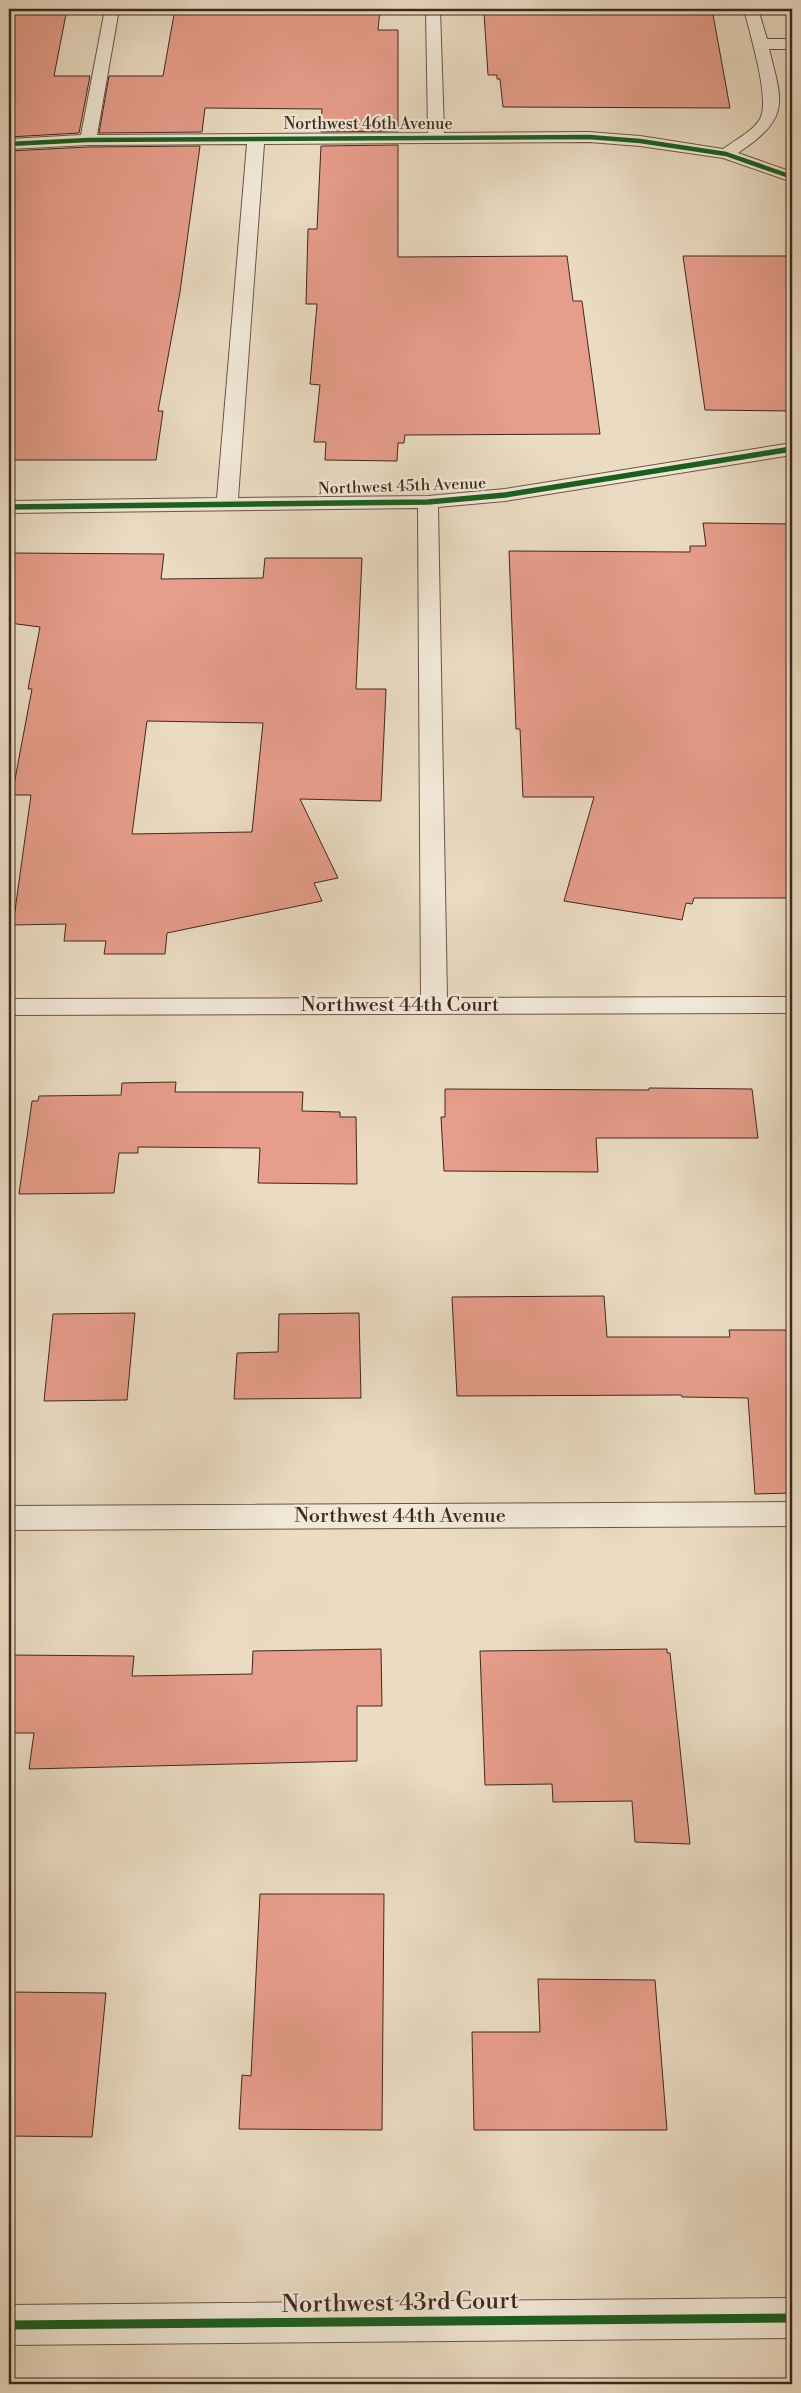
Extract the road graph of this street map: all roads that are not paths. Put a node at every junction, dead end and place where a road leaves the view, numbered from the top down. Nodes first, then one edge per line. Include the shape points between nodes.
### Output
1 (112, 9) edge
2 (433, 9) edge
3 (750, 9) edge
4 (760, 44) junction
5 (792, 44) edge
6 (436, 137) junction
7 (256, 138) junction
8 (88, 140) junction
9 (9, 144) edge
10 (726, 154) junction
11 (792, 177) edge
12 (792, 449) edge
13 (428, 502) junction
14 (227, 505) junction
15 (9, 507) edge
16 (434, 1005) junction
17 (9, 1006) edge
18 (792, 1006) edge
19 (792, 1514) edge
20 (9, 1518) edge
21 (792, 2318) edge
22 (9, 2325) edge

1 - 8 street
2 - 6 street
3 - 4 street
4 - 5 street
4 - 10 street via 771,92 769,118
6 - 7 street, Northwest 46th Avenue
6 - 10 street, Northwest 46th Avenue via 589,137
7 - 8 street, Northwest 46th Avenue
7 - 14 street
8 - 9 street, Northwest 46th Avenue
10 - 11 street, Northwest 46th Avenue
12 - 13 street, Northwest 45th Avenue via 505,495
13 - 14 street, Northwest 45th Avenue
13 - 16 street, Northwest 45th Avenue
14 - 15 street, Northwest 45th Avenue
16 - 17 street, Northwest 44th Court
16 - 18 street, Northwest 44th Court
19 - 20 street, Northwest 44th Avenue
21 - 22 street, Northwest 43rd Court

